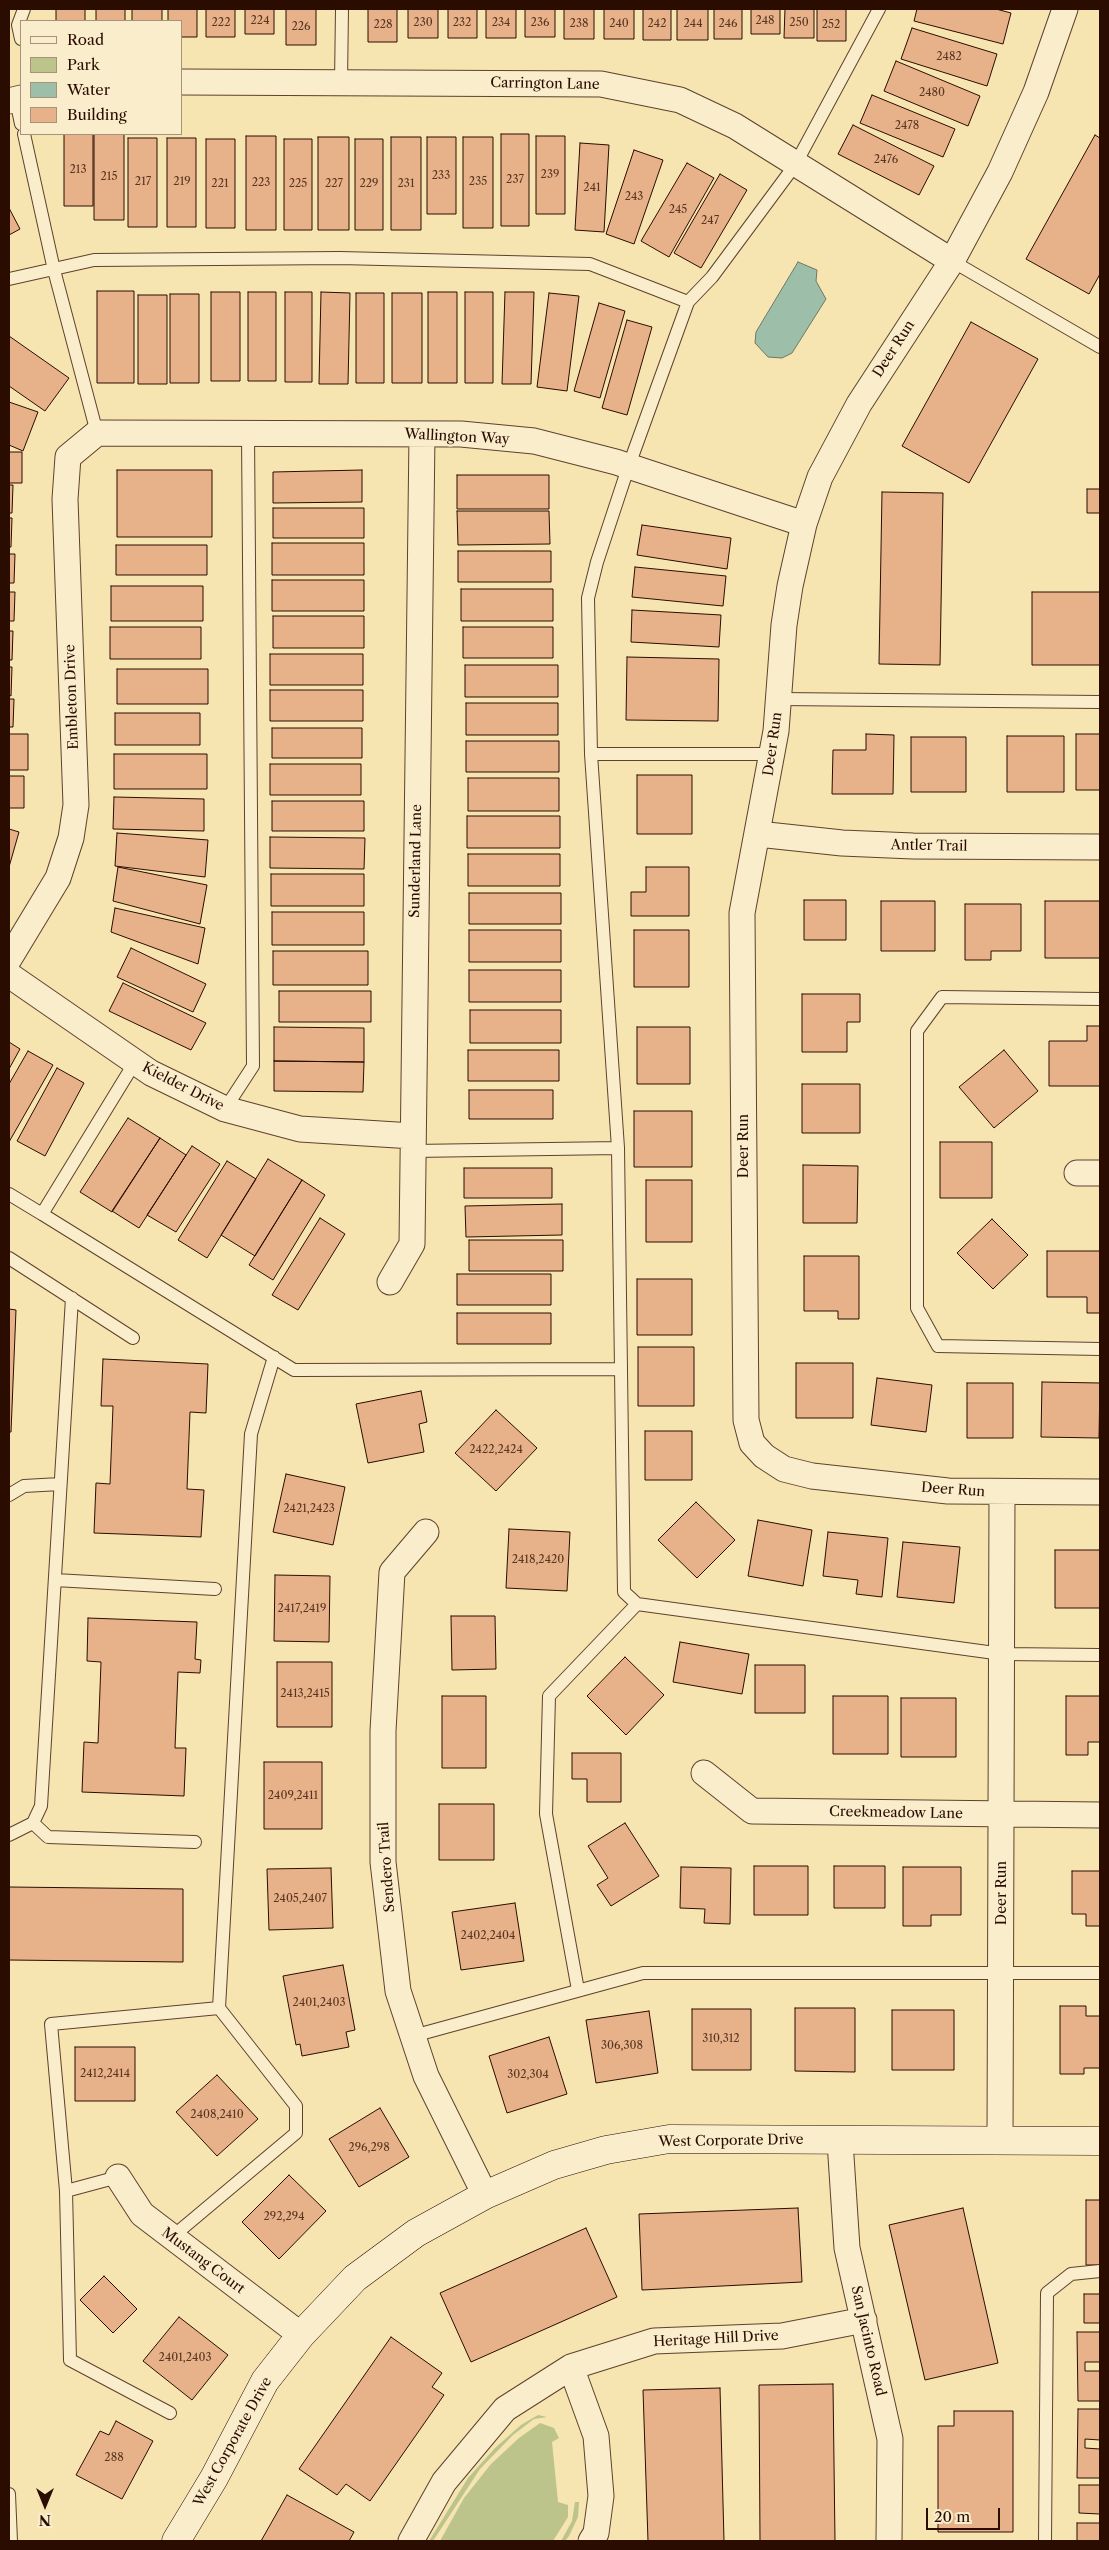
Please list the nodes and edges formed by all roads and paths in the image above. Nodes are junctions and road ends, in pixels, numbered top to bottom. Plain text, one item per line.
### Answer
1 (24, 9) edge
2 (342, 9) edge
3 (879, 9) edge
4 (1065, 9) edge
5 (20, 34) edge
6 (182, 82) edge
7 (341, 83) junction
8 (24, 135) edge
9 (795, 165) junction
10 (952, 261) junction
11 (54, 270) junction
12 (9, 279) edge
13 (688, 302) junction
14 (1100, 347) edge
15 (97, 433) junction
16 (248, 434) junction
17 (422, 434) junction
18 (628, 468) junction
19 (804, 524) junction
20 (779, 699) junction
21 (1100, 702) edge
22 (591, 754) junction
23 (772, 754) junction
24 (758, 834) junction
25 (1100, 847) edge
26 (9, 959) edge
27 (9, 975) edge
28 (1100, 999) edge
29 (135, 1062) junction
30 (225, 1109) junction
31 (413, 1143) junction
32 (618, 1148) junction
33 (9, 1194) edge
34 (42, 1214) junction
35 (9, 1258) edge
36 (390, 1282) dead end
37 (72, 1298) junction
38 (133, 1338) dead end
39 (1100, 1348) edge
40 (274, 1357) junction
41 (621, 1369) junction
42 (60, 1484) junction
43 (1100, 1492) edge
44 (1002, 1493) junction
45 (9, 1495) edge
46 (426, 1532) dead end
47 (54, 1580) junction
48 (215, 1588) dead end
49 (637, 1604) junction
50 (1002, 1654) junction
51 (1100, 1655) edge
52 (704, 1774) dead end
53 (1002, 1814) junction
54 (1100, 1815) edge
55 (33, 1823) junction
56 (9, 1835) edge
57 (195, 1842) dead end
58 (1002, 1972) junction
59 (1100, 1973) edge
60 (578, 1990) junction
61 (219, 2008) junction
62 (413, 2036) junction
63 (840, 2140) junction
64 (1000, 2141) junction
65 (1100, 2141) edge
66 (118, 2177) joint
67 (66, 2191) junction
68 (486, 2195) junction
69 (172, 2238) junction
70 (1100, 2271) edge
71 (864, 2320) junction
72 (301, 2335) junction
73 (571, 2367) junction
74 (170, 2413) dead end
75 (9, 2494) edge
76 (11, 2541) edge
77 (176, 2541) edge
78 (411, 2541) edge
79 (591, 2541) edge
80 (889, 2541) edge
81 (1045, 2541) edge

1 - 5 lane
2 - 7 lane
3 - 9 lane
4 - 10 street, Deer Run
6 - 7 street, Carrington Lane
7 - 9 street, Carrington Lane
8 - 11 lane
9 - 10 street, Carrington Lane
9 - 13 lane
10 - 14 lane
10 - 19 street, Deer Run
11 - 12 lane
11 - 13 lane
11 - 15 lane
13 - 18 lane
15 - 16 street, Wallington Way
15 - 26 street, Embleton Drive
16 - 17 street, Wallington Way
16 - 30 lane
17 - 18 street, Wallington Way
17 - 31 street, Sunderland Lane
18 - 19 street, Wallington Way
18 - 22 lane
19 - 20 street, Deer Run
20 - 21 lane
20 - 23 street, Deer Run
22 - 23 lane
22 - 32 lane
23 - 24 street, Deer Run
24 - 25 street, Antler Trail
24 - 44 street, Deer Run
27 - 29 street, Kielder Drive
28 - 39 lane
29 - 30 street, Kielder Drive
29 - 34 lane
30 - 31 street, Kielder Drive
31 - 32 lane
31 - 36 street, Sunderland Lane
32 - 41 lane
33 - 34 lane
34 - 40 lane
35 - 37 lane
37 - 38 lane
37 - 42 lane
40 - 41 lane
40 - 61 lane
41 - 49 lane
42 - 45 lane
42 - 47 lane
43 - 44 street
44 - 50 street, Deer Run
46 - 62 street, Sendero Trail
47 - 48 lane
47 - 55 lane
49 - 50 lane
49 - 60 lane
50 - 51 lane
50 - 53 street, Deer Run
52 - 53 street, Creekmeadow Lane
53 - 54 street, Creekmeadow Lane
53 - 58 street, Deer Run
55 - 56 lane
55 - 57 lane
58 - 59 lane
58 - 60 lane
58 - 64 street, Deer Run
60 - 62 lane
61 - 67 lane
61 - 69 lane
62 - 68 street, Sendero Trail
63 - 64 street, West Corporate Drive
63 - 68 street, West Corporate Drive
63 - 71 street, San Jacinto Road
64 - 65 street, West Corporate Drive
66 - 67 lane
66 - 69 street, Mustang Court
67 - 74 lane
68 - 72 street, West Corporate Drive
69 - 72 street, Mustang Court
70 - 81 lane
71 - 73 street, Heritage Hill Drive
71 - 80 street, San Jacinto Road
72 - 77 street, West Corporate Drive
73 - 78 street, Heritage Hill Drive
73 - 79 street
75 - 76 lane

